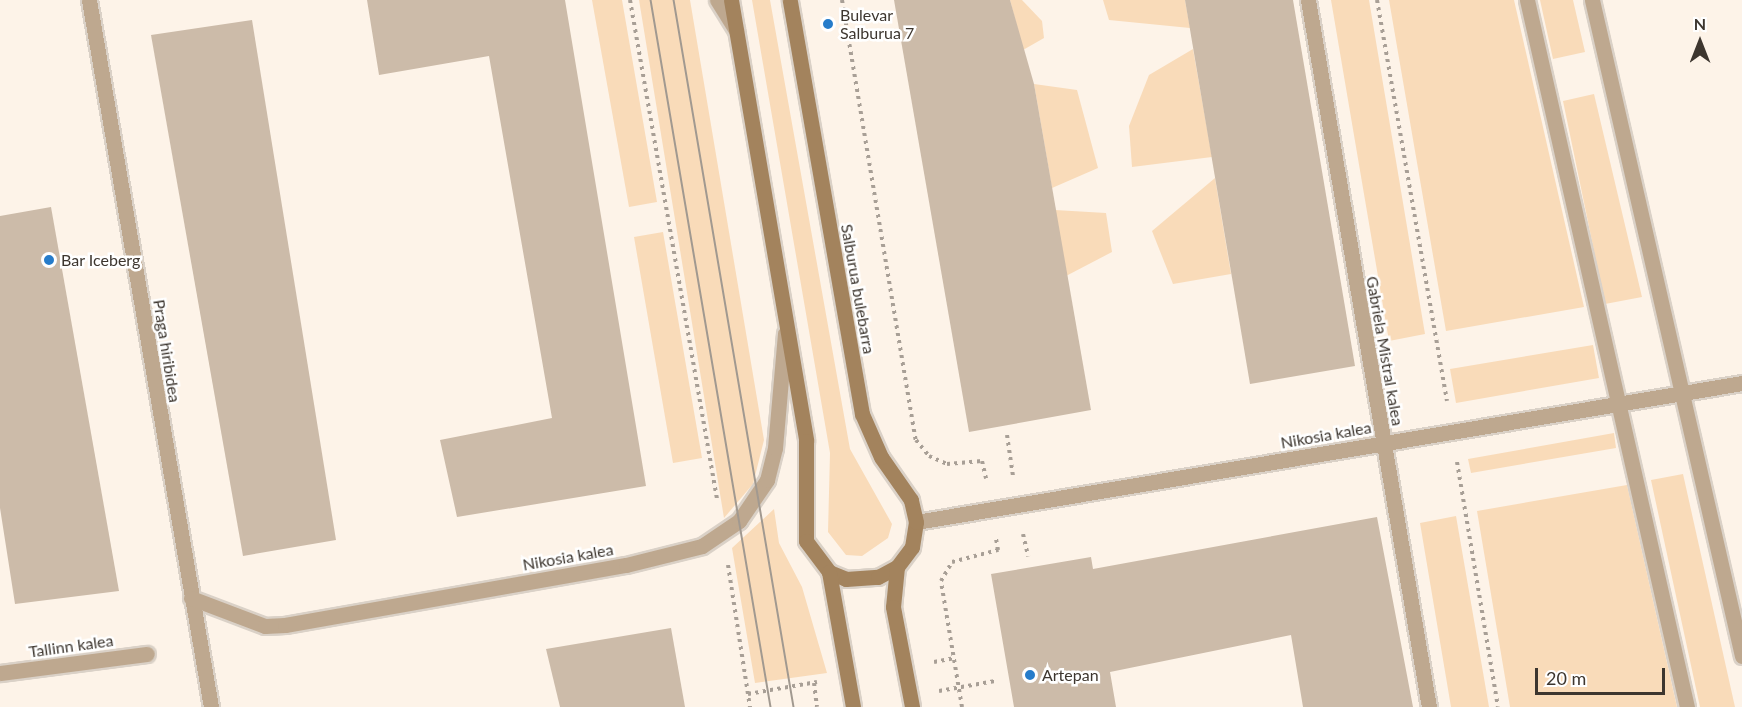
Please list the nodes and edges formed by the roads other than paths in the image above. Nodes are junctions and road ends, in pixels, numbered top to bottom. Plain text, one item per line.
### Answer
1 (89, 0) edge
2 (717, 0) edge
3 (731, 0) edge
4 (790, 0) edge
5 (1308, 0) edge
6 (1527, 0) edge
7 (1592, 0) edge
8 (737, 33) junction
9 (786, 321) junction
10 (1742, 383) edge
11 (1683, 394) junction
12 (1618, 405) junction
13 (1382, 443) junction
14 (916, 522) junction
15 (897, 567) junction
16 (829, 572) junction
17 (191, 598) junction
18 (147, 654) dead end
19 (1742, 656) edge
20 (0, 673) edge
21 (211, 707) edge
22 (853, 707) edge
23 (912, 707) edge
24 (1429, 707) edge
25 (1687, 707) edge

1 - 17 street, Praga hiribidea
2 - 8 street
3 - 8 main road
4 - 14 main road, Salburua bulebarra
5 - 13 street, Gabriela Mistral kalea
6 - 12 street
7 - 11 street
8 - 9 main road
9 - 16 main road
9 - 17 street, Nikosia kalea
10 - 11 street, Nikosia kalea
11 - 12 street, Nikosia kalea
11 - 19 street
12 - 13 street, Nikosia kalea
12 - 25 street
13 - 14 street, Nikosia kalea
13 - 24 street, Gabriela Mistral kalea
14 - 15 main road
15 - 16 main road
15 - 23 main road
16 - 22 main road
17 - 21 street, Praga hiribidea
18 - 20 street, Tallinn kalea

